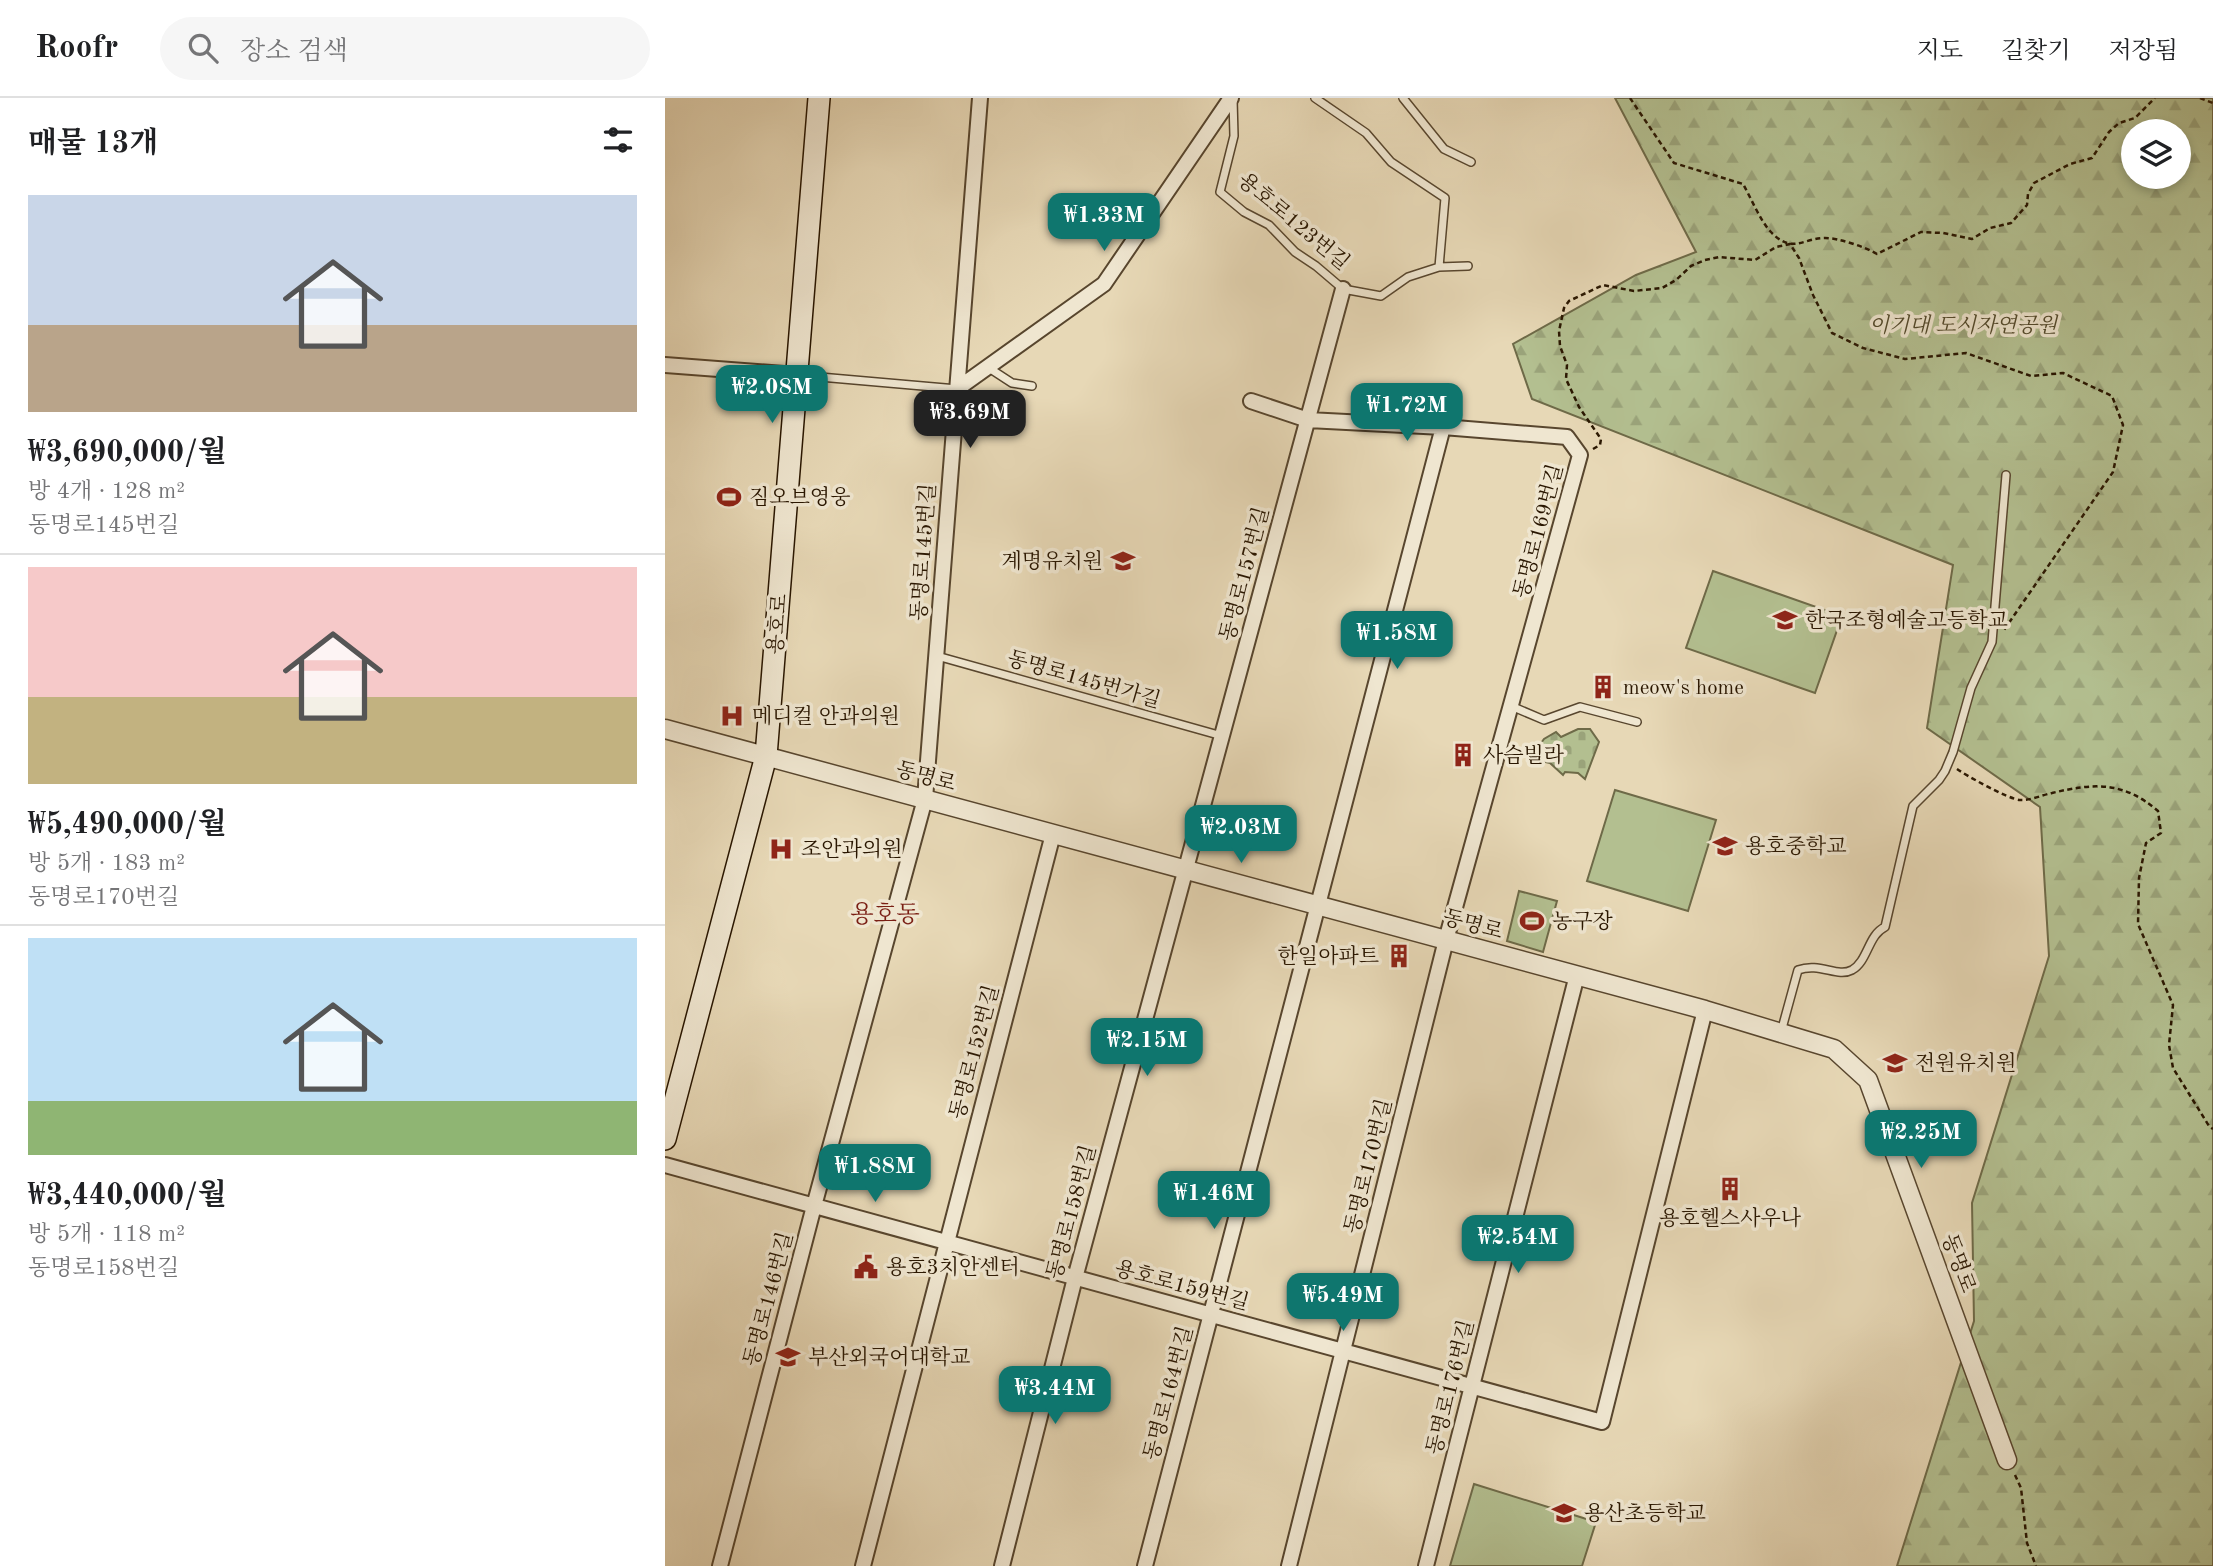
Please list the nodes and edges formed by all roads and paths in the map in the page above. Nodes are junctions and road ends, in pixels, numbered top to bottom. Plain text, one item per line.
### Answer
1 (819, 98) edge
2 (979, 98) edge
3 (1232, 98) edge
4 (1315, 98) edge
5 (1403, 98) edge
6 (1630, 98) edge
7 (2155, 98) edge
8 (2200, 98) edge
9 (2213, 103) edge
10 (1471, 162) dead end
11 (1790, 244) junction
12 (1468, 266) dead end
13 (1439, 267) junction
14 (1343, 289) junction
15 (665, 365) edge
16 (989, 368) junction
17 (797, 375) junction
18 (1032, 386) dead end
19 (957, 389) junction
20 (1251, 401) dead end
21 (1308, 420) junction
22 (1443, 427) junction
23 (1580, 455) junction
24 (2006, 475) dead end
25 (1992, 642) junction
26 (936, 655) junction
27 (1511, 706) junction
28 (1637, 722) dead end
29 (665, 729) edge
30 (1222, 736) junction
31 (766, 756) junction
32 (1948, 763) junction
33 (926, 799) junction
34 (1053, 834) junction
35 (1186, 870) junction
36 (1318, 905) junction
37 (1446, 940) junction
38 (1577, 975) junction
39 (1705, 1010) junction
40 (1781, 1033) junction
41 (2213, 1129) edge
42 (665, 1139) edge
43 (665, 1165) edge
44 (814, 1206) junction
45 (947, 1242) junction
46 (1075, 1278) junction
47 (1210, 1315) junction
48 (1343, 1351) junction
49 (1472, 1387) junction
50 (2007, 1460) joint
51 (720, 1566) edge
52 (863, 1566) edge
53 (1002, 1566) edge
54 (1145, 1566) edge
55 (1289, 1566) edge
56 (1426, 1566) edge
57 (2036, 1566) edge

1 - 17 main road, 용호로
2 - 19 street, 동명로145번길
3 - 14 lane, 용호로123번길
3 - 16 street, 용호로123번길
4 - 13 lane
5 - 10 lane
6 - 11 path
7 - 11 path
8 - 9 path
11 - 23 path
11 - 25 path
12 - 13 lane, 용호로123번길
13 - 14 lane, 용호로123번길
14 - 21 street, 동명로157번길
15 - 17 street
16 - 18 lane
16 - 19 street, 용호로123번길
17 - 19 lane
17 - 31 main road, 용호로
19 - 26 street, 동명로145번길
20 - 21 street, 동명로169번길
21 - 22 street, 동명로169번길
21 - 30 street, 동명로157번길
22 - 23 street, 동명로169번길
22 - 36 street, 동명로164번길
23 - 27 street, 동명로169번길
24 - 25 lane
25 - 32 lane
26 - 30 lane, 동명로145번가길
26 - 33 street, 동명로145번길
27 - 28 lane
27 - 37 street, 동명로169번길
29 - 31 street, 동명로
30 - 35 street, 동명로157번길
31 - 33 street, 동명로
31 - 42 main road, 용호로
32 - 40 lane
32 - 41 path
33 - 34 street, 동명로
33 - 44 street, 동명로146번길
34 - 35 street, 동명로
34 - 45 street, 동명로152번길
35 - 36 street, 동명로
35 - 46 street, 동명로158번길
36 - 37 street, 동명로
36 - 47 street, 동명로164번길
37 - 38 street, 동명로
37 - 48 street, 동명로170번길
38 - 39 street, 동명로
38 - 49 street, 동명로176번길
39 - 40 street, 동명로
39 - 49 street, 용호로159번길
40 - 50 street, 동명로
43 - 44 street, 용호로159번길
44 - 45 street, 용호로159번길
44 - 51 street, 동명로146번길
45 - 46 street, 용호로159번길
45 - 52 street, 동명로152번길
46 - 47 street, 용호로159번길
46 - 53 street, 동명로158번길
47 - 48 street, 용호로159번길
47 - 54 street, 동명로164번길
48 - 49 street, 용호로159번길
48 - 55 street, 동명로170번길
49 - 56 street, 동명로176번길
50 - 57 path

